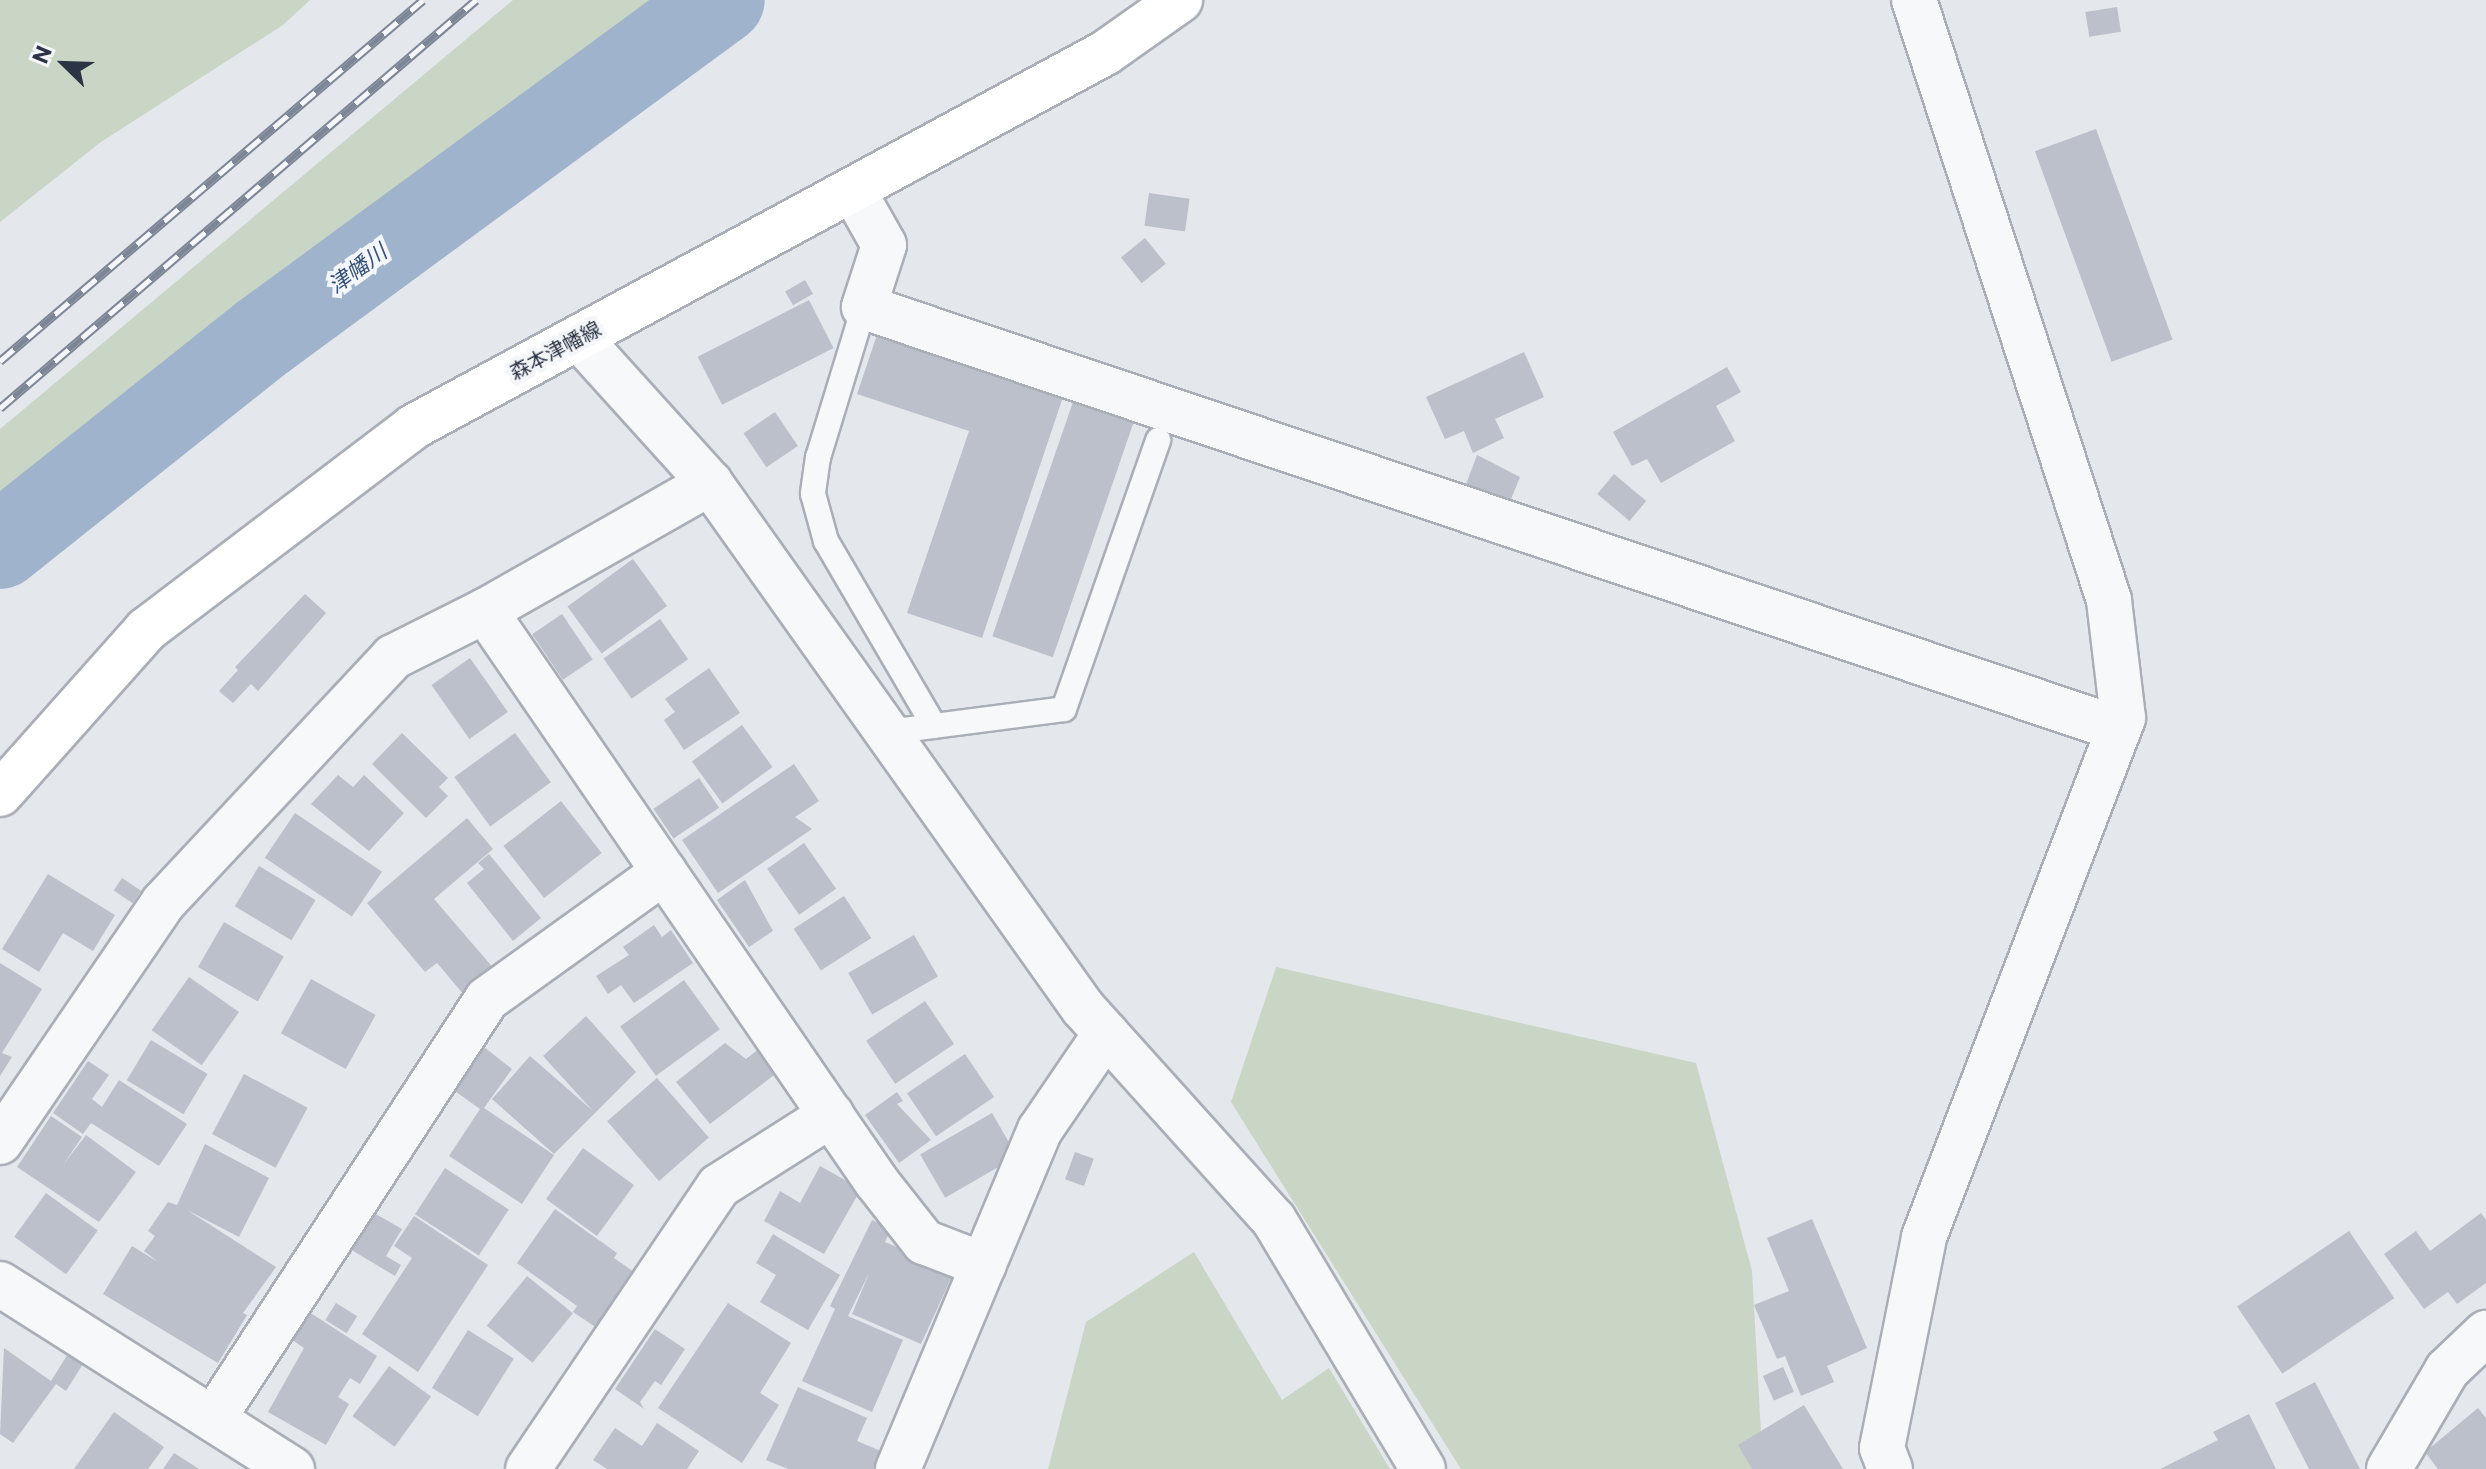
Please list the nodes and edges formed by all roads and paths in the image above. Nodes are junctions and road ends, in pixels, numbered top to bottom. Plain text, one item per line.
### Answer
1 (1180, 0) edge
2 (1914, 0) edge
3 (853, 190) junction
4 (864, 307) junction
5 (579, 338) junction
6 (1158, 440) dead end
7 (710, 483) junction
8 (485, 611) junction
9 (934, 726) junction
10 (2119, 729) junction
11 (887, 732) junction
12 (0, 794) edge
13 (664, 872) junction
14 (1106, 1033) junction
15 (831, 1115) junction
16 (0, 1142) edge
17 (984, 1265) junction
18 (0, 1284) edge
19 (2486, 1333) edge
20 (213, 1419) junction
21 (292, 1469) edge
22 (528, 1469) edge
23 (898, 1469) edge
24 (1423, 1469) edge
25 (1890, 1469) edge
26 (2389, 1469) edge

1 - 3 main road, 森本津幡線
2 - 10 street
3 - 4 street
3 - 5 main road, 森本津幡線
4 - 9 lane
4 - 10 street
5 - 7 street
5 - 12 main road, 森本津幡線
6 - 9 lane
7 - 8 street
7 - 11 street
8 - 13 street
8 - 16 street
9 - 11 lane
10 - 25 street
11 - 14 street
13 - 15 street
13 - 20 street
14 - 17 street
14 - 24 street
15 - 17 street
15 - 22 street
17 - 23 street
18 - 20 street
19 - 26 street
20 - 21 street

